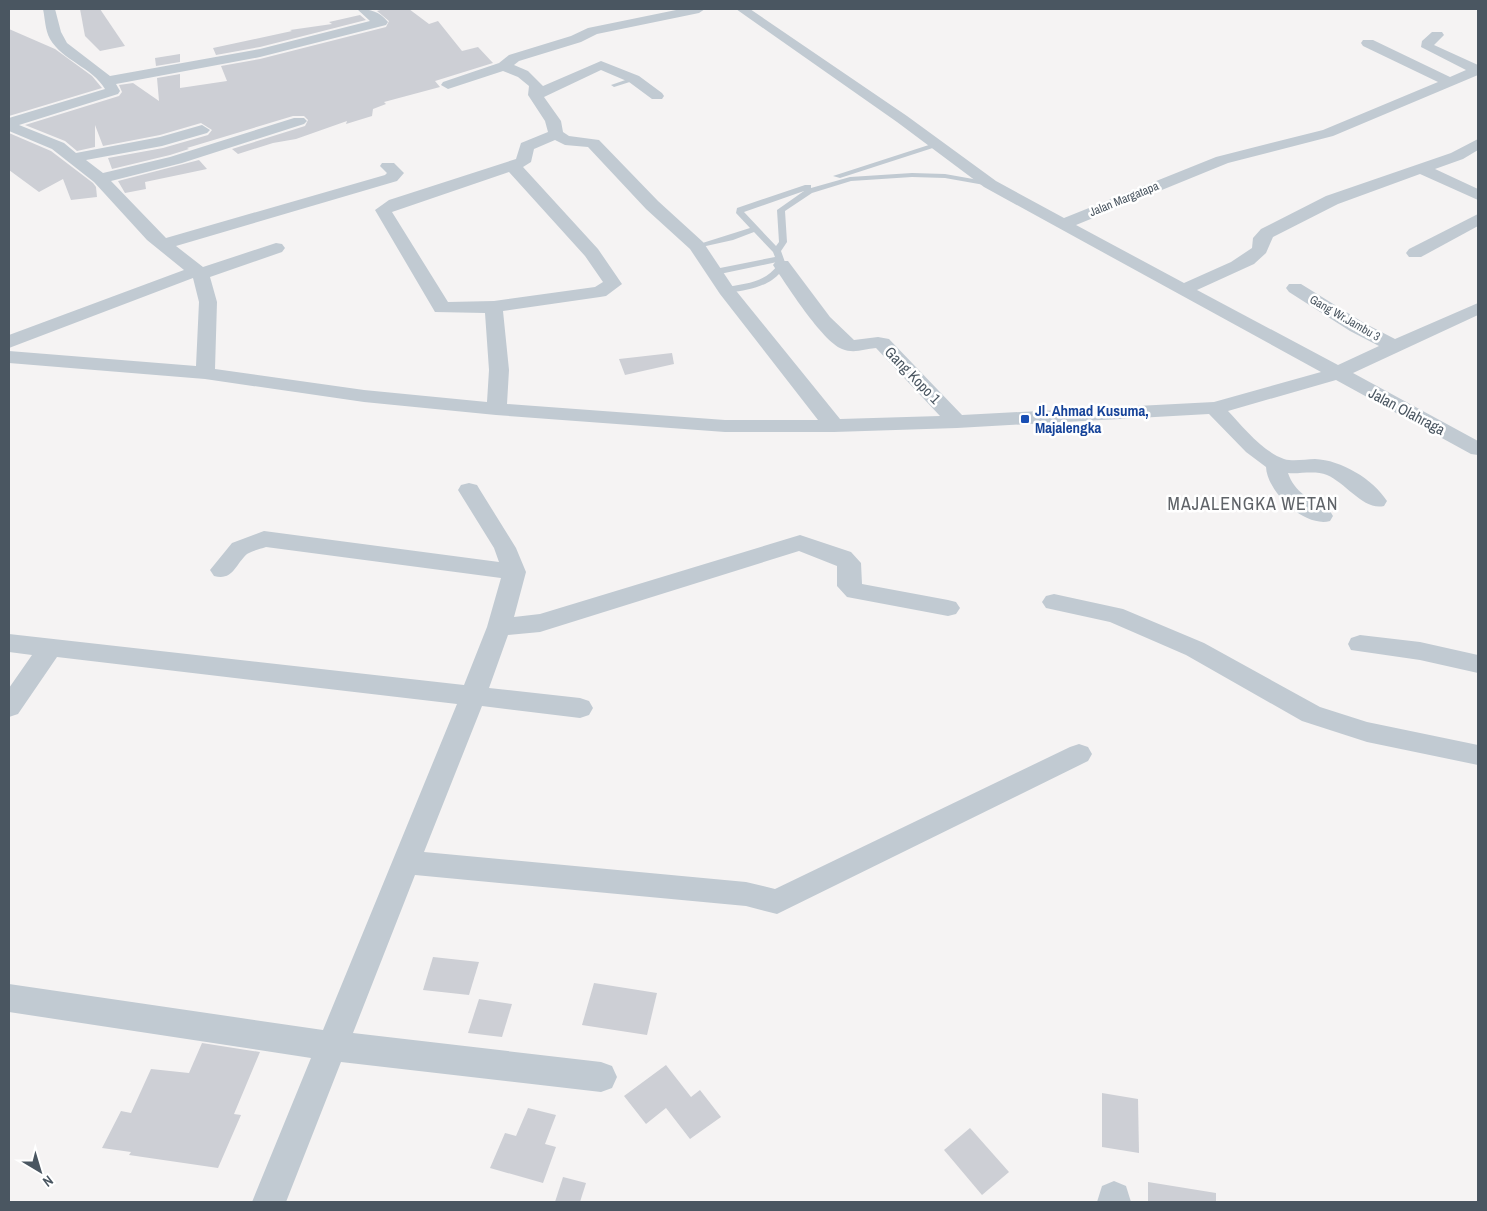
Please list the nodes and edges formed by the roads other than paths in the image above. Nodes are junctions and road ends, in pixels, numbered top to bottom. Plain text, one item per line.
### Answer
1 (49, 9) edge
2 (363, 9) edge
3 (699, 9) edge
4 (742, 9) edge
5 (1437, 35) dead end
6 (1368, 43) dead end
7 (504, 66) junction
8 (1478, 70) edge
9 (634, 78) junction
10 (106, 80) junction
11 (1455, 80) junction
12 (1478, 84) edge
13 (448, 85) dead end
14 (614, 85) dead end
15 (536, 95) junction
16 (657, 96) dead end
17 (299, 121) dead end
18 (9, 125) edge
19 (202, 130) dead end
20 (556, 134) junction
21 (1478, 144) edge
22 (938, 145) junction
23 (74, 158) junction
24 (388, 166) dead end
25 (513, 166) junction
26 (1420, 168) junction
27 (100, 179) junction
28 (374, 183) junction
29 (990, 184) junction
30 (1478, 195) edge
31 (770, 199) junction
32 (396, 204) junction
33 (781, 210) junction
34 (1478, 218) edge
35 (1063, 225) junction
36 (754, 229) junction
37 (162, 244) junction
38 (697, 246) junction
39 (276, 248) dead end
40 (1415, 253) dead end
41 (780, 258) junction
42 (715, 272) junction
43 (198, 273) junction
44 (1294, 288) dead end
45 (1184, 289) junction
46 (726, 290) junction
47 (494, 307) junction
48 (1478, 308) edge
49 (9, 342) edge
50 (1395, 347) junction
51 (9, 357) edge
52 (205, 373) junction
53 (1335, 374) junction
54 (1214, 408) junction
55 (496, 409) junction
56 (958, 422) junction
57 (834, 426) junction
58 (1474, 442) edge
59 (1277, 464) junction
60 (469, 490) dead end
61 (1376, 501) dead end
62 (1322, 516) dead end
63 (222, 570) dead end
64 (514, 572) junction
65 (1054, 602) dead end
66 (948, 608) dead end
67 (499, 627) junction
68 (9, 643) edge
69 (1360, 644) dead end
70 (50, 648) junction
71 (1478, 664) edge
72 (473, 696) junction
73 (9, 707) edge
74 (580, 708) dead end
75 (1079, 754) dead end
76 (1478, 755) edge
77 (407, 862) junction
78 (9, 998) edge
79 (333, 1046) junction
80 (601, 1077) dead end
81 (269, 1202) edge

1 - 10 street
2 - 10 street
3 - 7 street
4 - 22 street
5 - 8 street
6 - 11 street
7 - 13 street
7 - 15 street
8 - 11 street, Jalan Margatapa
9 - 14 lane
9 - 15 street
9 - 16 street
10 - 18 street
11 - 12 street
11 - 35 street, Jalan Margatapa
15 - 20 street
17 - 27 street
18 - 23 street
19 - 23 street
20 - 25 street
20 - 38 street
21 - 26 street
22 - 29 street
22 - 31 lane
23 - 27 street
24 - 28 street
25 - 32 street
25 - 47 street
26 - 30 street
26 - 45 street
27 - 37 street
28 - 32 street
28 - 37 street
29 - 33 lane
29 - 35 street
31 - 33 lane
31 - 36 lane
32 - 47 street
33 - 41 lane
34 - 40 street
35 - 45 street, Jalan Margatapa
36 - 38 lane
36 - 41 lane
37 - 43 street
38 - 42 street
39 - 43 street
41 - 42 lane
41 - 46 lane
41 - 56 street, Gang Kopo 1
42 - 46 street
43 - 49 street
43 - 52 street
44 - 50 street, Gang Wr.Jambu 3
45 - 53 street, Jalan Margatapa
46 - 57 street
47 - 55 street
48 - 50 street
50 - 53 street
51 - 52 street
52 - 55 street
53 - 54 street
53 - 58 street, Jalan Olahraga
54 - 56 street
54 - 59 street
55 - 57 street
56 - 57 street
59 - 61 street
59 - 62 street
60 - 64 street
63 - 64 street
64 - 67 street
65 - 76 street
66 - 67 street
67 - 72 street
68 - 70 street
69 - 71 street
70 - 72 street
70 - 73 street
72 - 74 street
72 - 77 street
75 - 77 street
77 - 79 street
78 - 79 street
79 - 80 street
79 - 81 street

